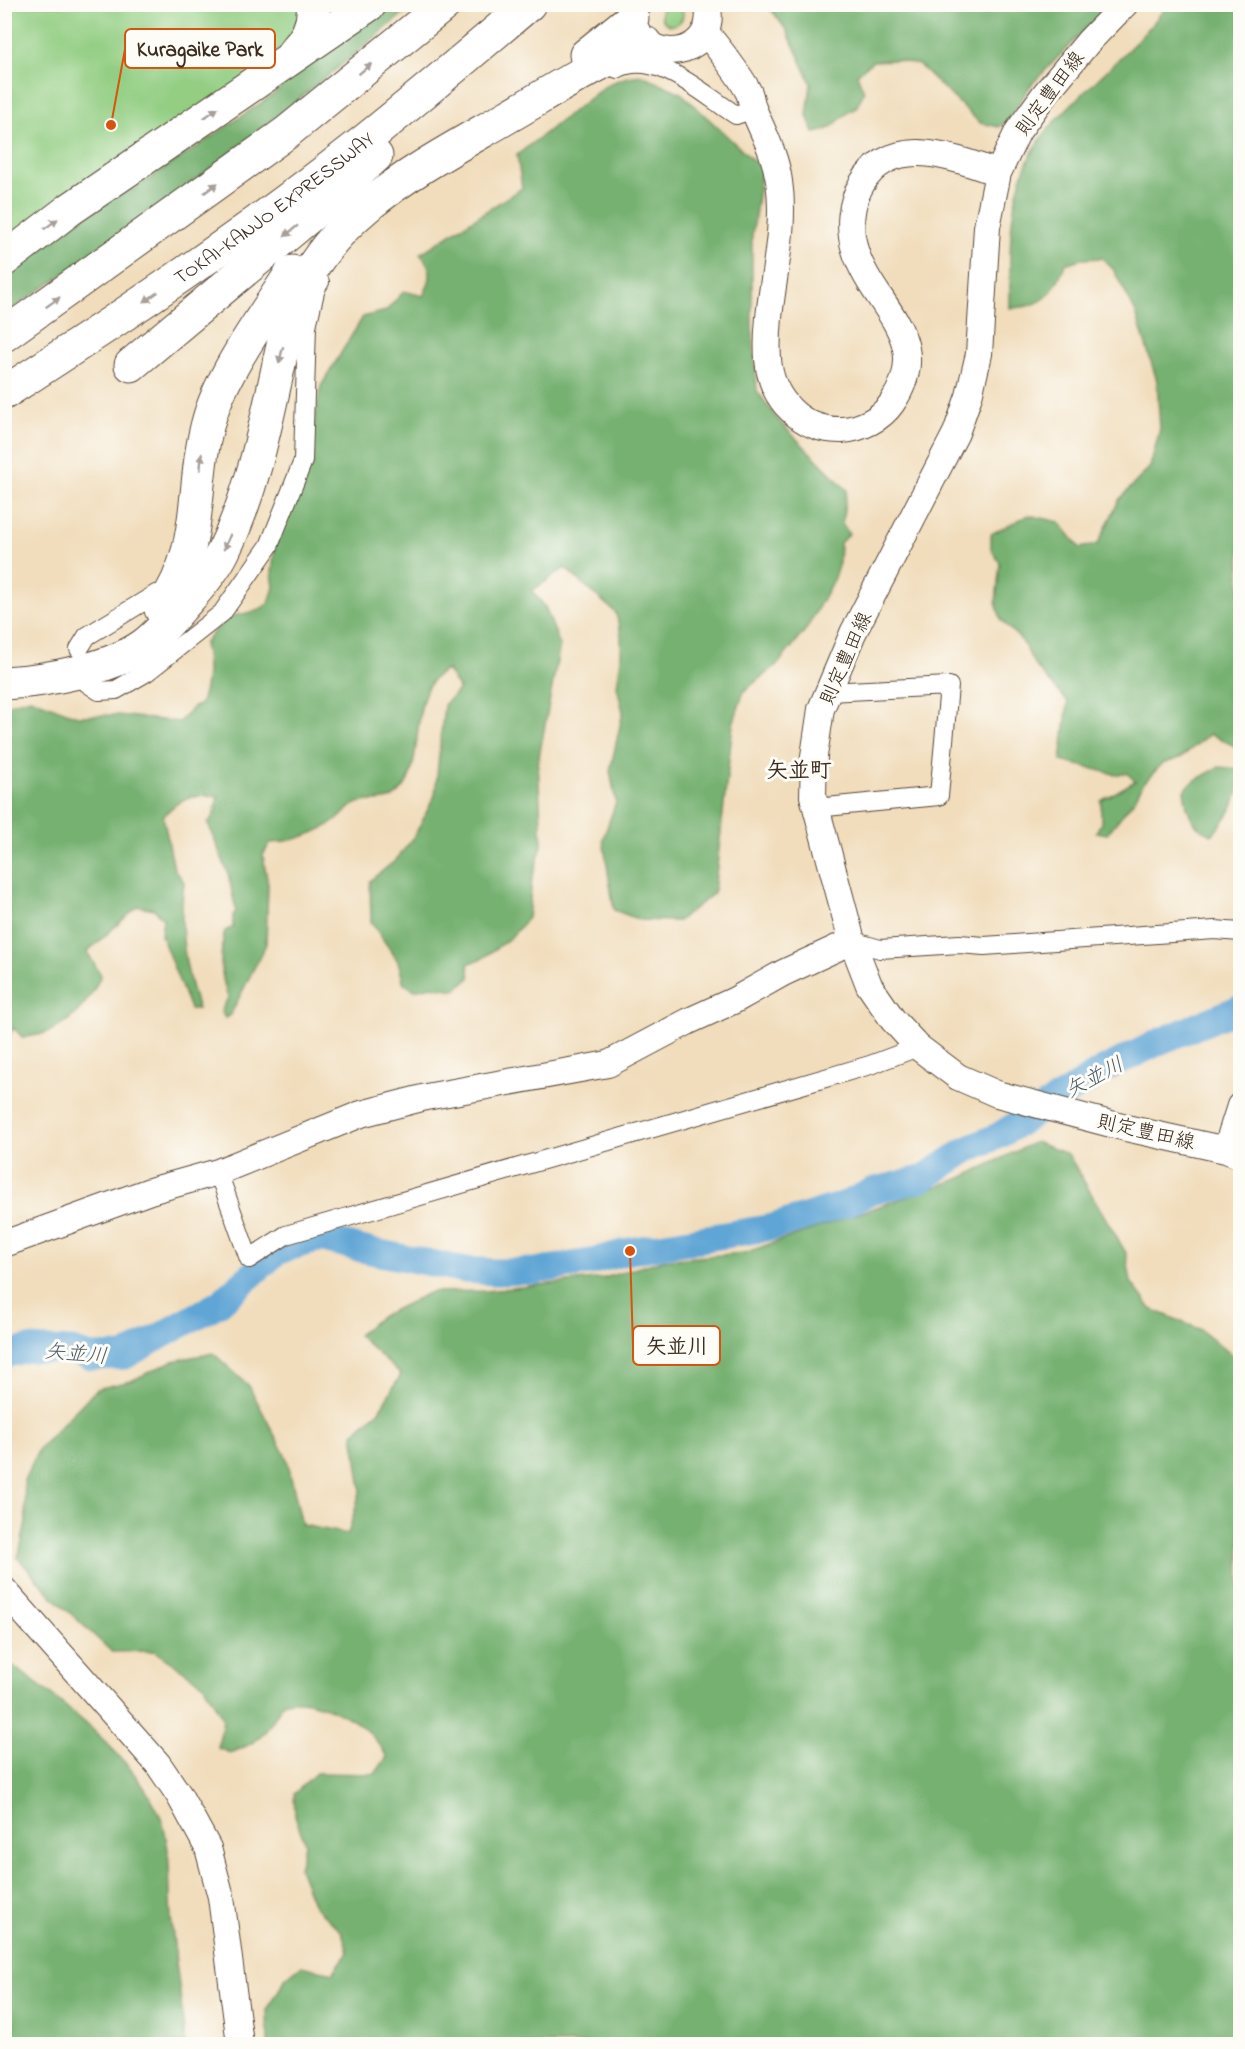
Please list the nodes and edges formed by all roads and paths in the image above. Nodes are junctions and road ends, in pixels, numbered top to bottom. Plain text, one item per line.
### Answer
1 (370, 4) edge
2 (445, 4) edge
3 (531, 4) edge
4 (707, 4) edge
5 (1125, 4) edge
6 (314, 7) edge
7 (283, 19) dead end
8 (637, 22) edge
9 (705, 31) junction
10 (686, 49) junction
11 (285, 63) junction
12 (753, 109) junction
13 (998, 173) junction
14 (4, 260) edge
15 (4, 335) edge
16 (131, 365) dead end
17 (4, 393) edge
18 (156, 594) dead end
19 (79, 649) dead end
20 (4, 674) edge
21 (87, 683) dead end
22 (4, 684) edge
23 (828, 692) junction
24 (816, 808) junction
25 (1240, 932) edge
26 (852, 941) junction
27 (918, 1047) junction
28 (1240, 1106) edge
29 (1233, 1153) edge
30 (218, 1172) junction
31 (4, 1244) edge
32 (4, 1590) edge
33 (240, 2044) edge

1 - 11 highway
15 -> 2 highway
3 -> 16 highway
3 -> 17 highway, TOKAI-KANJO EXPRESSWAY
4 - 9 street
5 - 13 street, 則定豊田線
6 - 7 highway
6 - 11 highway
8 - 10 street
20 -> 8 highway
8 -> 22 highway
9 - 10 street
9 - 12 street
10 - 12 street
14 -> 11 highway
12 - 13 street
12 - 21 street
13 - 23 street, 則定豊田線
18 - 19 street
23 - 24 street, 則定豊田線
23 - 24 street
24 - 26 street, 則定豊田線
25 - 26 street
26 - 27 street, 則定豊田線
26 - 30 street
27 - 29 street, 則定豊田線
27 - 30 street
28 - 29 street
30 - 31 street
32 - 33 street

